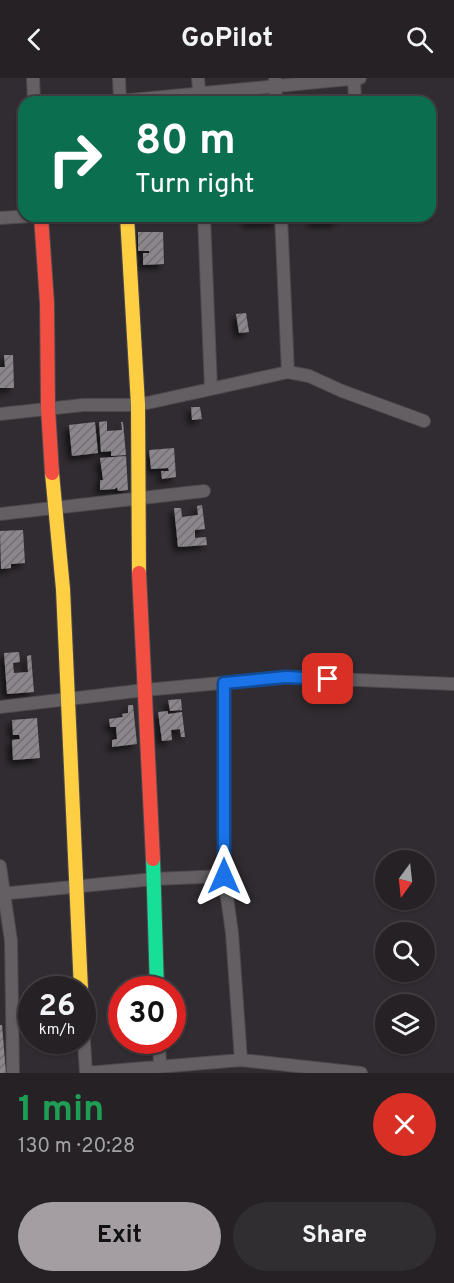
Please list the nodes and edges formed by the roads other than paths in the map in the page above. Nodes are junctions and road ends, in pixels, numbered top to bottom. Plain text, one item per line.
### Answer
1 (33, 78) edge
2 (119, 78) edge
3 (198, 78) edge
4 (354, 78) edge
5 (360, 78) edge
6 (275, 82) edge
7 (34, 96) edge
8 (120, 96) edge
9 (199, 96) edge
10 (204, 96) edge
11 (355, 96) edge
12 (18, 217) edge
13 (0, 218) edge
14 (40, 222) edge
15 (128, 222) edge
16 (204, 222) edge
17 (281, 222) edge
18 (288, 372) junction
19 (211, 389) junction
20 (138, 405) junction
21 (48, 408) junction
22 (0, 414) edge
23 (424, 421) dead end
24 (204, 490) dead end
25 (138, 497) junction
26 (54, 507) junction
27 (0, 514) edge
28 (224, 683) junction
29 (454, 684) edge
30 (145, 690) junction
31 (67, 699) junction
32 (0, 707) edge
33 (0, 866) edge
34 (224, 876) junction
35 (154, 879) junction
36 (76, 886) junction
37 (2, 894) edge
38 (80, 976) edge
39 (157, 976) edge
40 (85, 1054) edge
41 (160, 1054) edge
42 (241, 1060) junction
43 (160, 1066) junction
44 (13, 1073) edge
45 (86, 1073) edge
46 (361, 1073) edge

1 - 7 street
2 - 8 street
3 - 9 street
4 - 5 street
4 - 6 street
4 - 11 street
6 - 10 street
12 - 13 street
14 - 21 street
15 - 20 street
16 - 19 street
17 - 18 street
18 - 19 street
18 - 23 street
19 - 20 street
20 - 21 street
20 - 25 street
21 - 22 street
21 - 26 street
24 - 25 street
25 - 26 street
25 - 30 street
26 - 27 street
26 - 31 street
28 - 29 street
28 - 30 street
28 - 34 street
30 - 31 street
30 - 35 street
31 - 32 street
31 - 36 street
33 - 37 street
34 - 35 street
34 - 42 street
35 - 36 street
35 - 39 street
36 - 37 street
36 - 38 street
37 - 44 street
40 - 45 street
41 - 43 street
42 - 43 street
42 - 46 street
43 - 45 street

